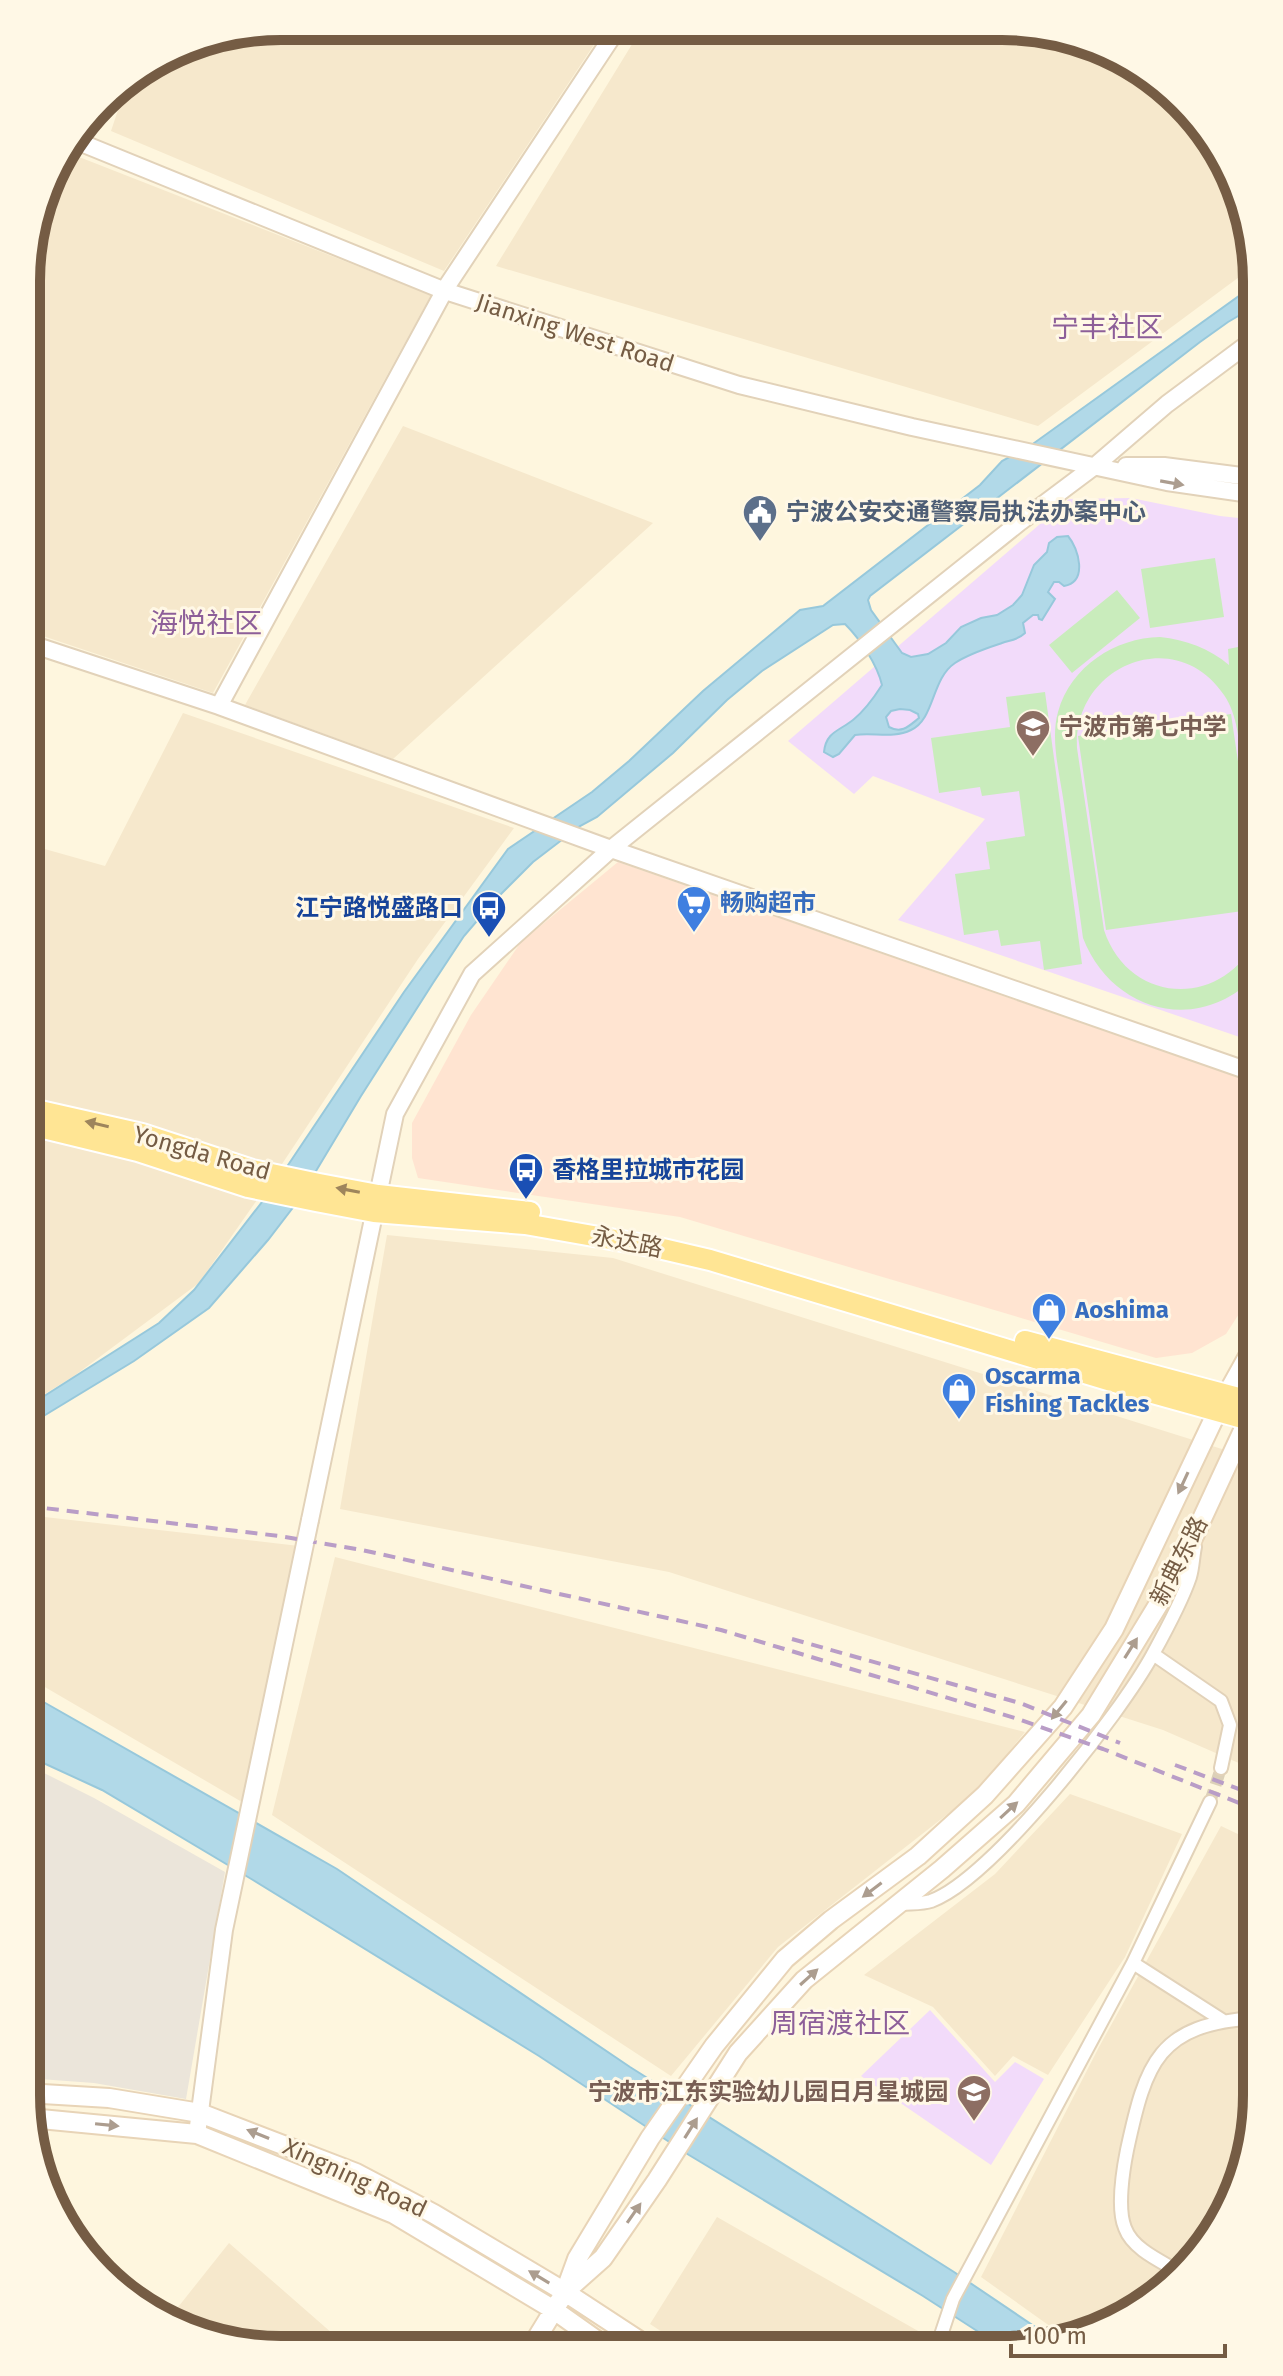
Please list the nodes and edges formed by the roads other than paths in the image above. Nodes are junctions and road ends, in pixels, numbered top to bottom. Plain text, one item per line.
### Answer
1 (610, 40) edge
2 (83, 144) edge
3 (445, 291) junction
4 (1243, 347) edge
5 (1088, 464) junction
6 (1243, 476) edge
7 (1243, 493) edge
8 (40, 647) edge
9 (219, 706) junction
10 (611, 849) junction
11 (1243, 1069) edge
12 (40, 1111) edge
13 (40, 1127) edge
14 (250, 1178) junction
15 (376, 1204) junction
16 (1242, 1367) edge
17 (1222, 1404) junction
18 (1242, 1408) edge
19 (1242, 1436) edge
20 (1198, 1526) junction
21 (1153, 1654) junction
22 (1221, 1768) tunnel mouth
23 (1210, 1802) tunnel mouth
24 (897, 1905) junction
25 (1133, 1963) junction
26 (1242, 2019) edge
27 (1222, 2020) junction
28 (40, 2094) edge
29 (200, 2113) junction
30 (42, 2119) edge
31 (197, 2134) junction
32 (1171, 2267) edge
33 (565, 2292) junction
34 (554, 2310) junction
35 (538, 2336) edge
36 (591, 2336) edge
37 (632, 2336) edge
38 (941, 2336) edge

1 - 3 street
2 - 3 street, Jianxing West Road
3 - 5 street, Jianxing West Road
3 - 9 street
4 - 5 street
5 - 6 street, Jianxing West Road
5 -> 7 street, Jianxing West Road
5 - 10 street
8 - 9 street
9 - 10 street
10 - 11 street
10 - 15 street
14 -> 12 main road, Yongda Road
13 - 14 main road, 永达路
14 - 15 main road, 永达路
15 - 17 main road, 永达路
15 - 29 street, bridge
16 - 17 main road
17 - 18 main road, 永达路
17 -> 33 main road
19 - 20 main road, 新典东路
20 - 21 street
24 -> 20 main road, 新典东路
21 - 22 street
21 - 24 street
23 - 25 street
33 -> 24 main road, 新典东路
25 - 27 street
25 - 38 street
26 - 27 street
27 - 32 street
28 - 29 main road, Xingning Road
29 - 31 street
33 -> 29 main road, Xingning Road
30 -> 31 main road, Xingning Road
31 - 34 main road, Xingning Road
33 - 34 main road
33 - 37 main road, Xingning Road
34 - 35 main road
34 - 36 main road, Xingning Road

